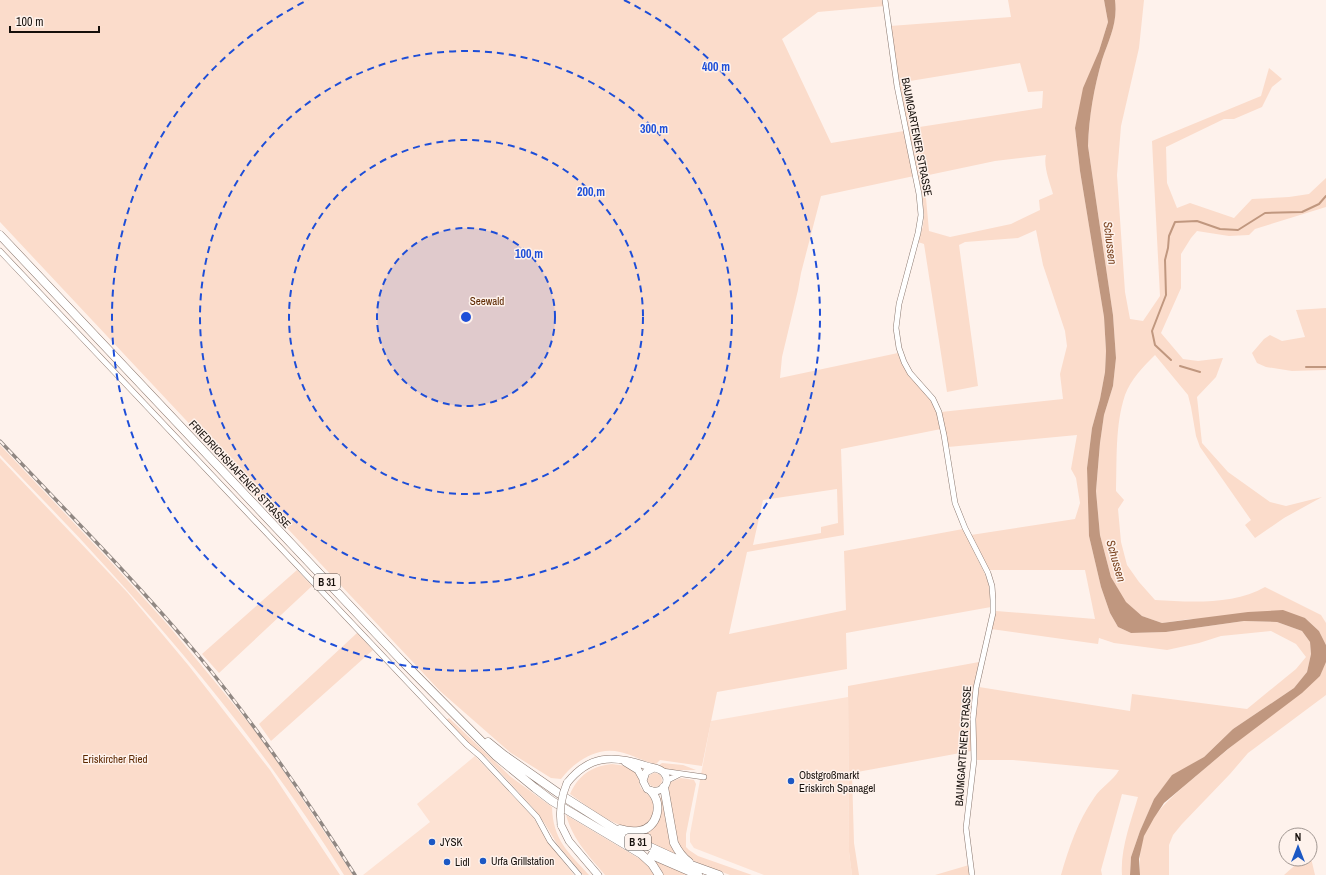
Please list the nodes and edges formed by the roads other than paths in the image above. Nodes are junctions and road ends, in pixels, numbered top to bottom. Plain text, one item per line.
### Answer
1 (885, 0) edge
2 (0, 235) edge
3 (0, 251) edge
4 (466, 726) junction
5 (619, 759) junction
6 (654, 768) junction
7 (662, 771) junction
8 (680, 774) junction
9 (704, 777) dead end
10 (644, 778) junction
11 (665, 784) junction
12 (651, 791) junction
13 (596, 817) junction
14 (624, 843) junction
15 (710, 872) junction
16 (579, 875) edge
17 (598, 875) edge
18 (658, 875) edge
19 (698, 875) edge
20 (719, 875) edge
21 (972, 875) edge

1 - 21 street, BAUMGARTENER STRASSE
2 - 4 main road, FRIEDRICHSHAFENER STRASSE / B 31
3 - 16 street
4 - 13 main road, B 31
4 - 14 main road, B 31
5 - 6 street
5 - 10 street
5 - 17 street, bridge
6 - 7 street
6 - 10 street
7 - 8 street
7 - 11 street
8 - 9 street
8 - 11 street
10 - 12 street
11 - 12 street
11 - 15 main road
12 - 13 main road
13 - 15 main road, B 31
14 - 18 main road
14 - 19 main road, B 31
15 - 20 main road, B 31

